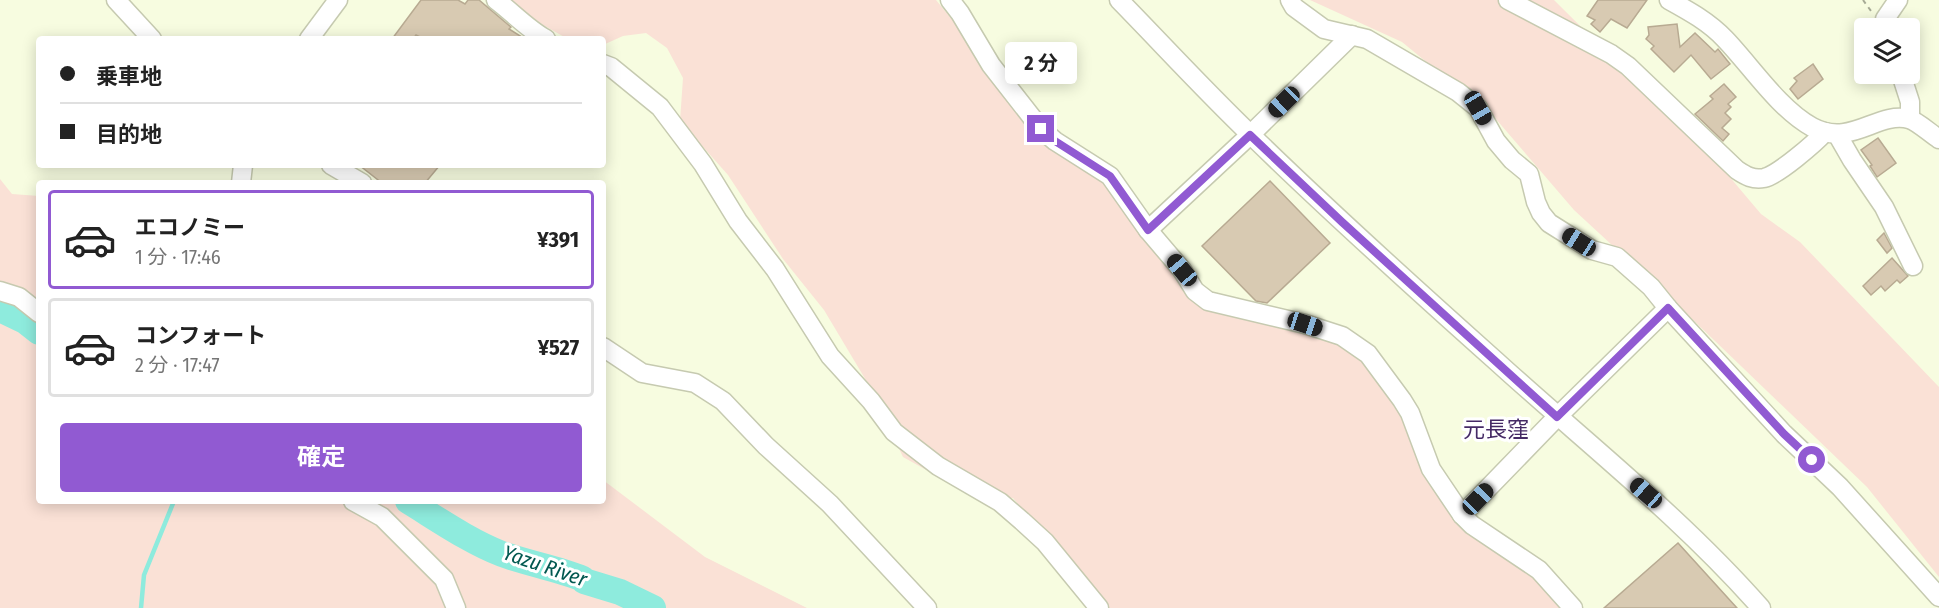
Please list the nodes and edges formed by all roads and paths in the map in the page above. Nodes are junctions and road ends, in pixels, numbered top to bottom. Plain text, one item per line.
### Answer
1 (116, 0) edge
2 (338, 0) edge
3 (496, 0) edge
4 (950, 0) edge
5 (1119, 0) edge
6 (1290, 0) edge
7 (1508, 0) edge
8 (1671, 0) edge
9 (1898, 0) edge
10 (1886, 18) edge
11 (149, 36) edge
12 (311, 36) edge
13 (540, 36) edge
14 (1352, 36) junction
15 (606, 65) edge
16 (1904, 84) edge
17 (1910, 119) junction
18 (1831, 133) junction
19 (1250, 135) junction
20 (1939, 139) edge
21 (336, 168) edge
22 (357, 180) edge
23 (1148, 230) junction
24 (1913, 266) dead end
25 (0, 291) edge
26 (1668, 308) junction
27 (36, 310) edge
28 (606, 349) edge
29 (1557, 417) junction
30 (358, 504) edge
31 (1462, 515) junction
32 (1939, 597) edge
33 (456, 608) edge
34 (927, 608) edge
35 (1099, 608) edge
36 (1573, 608) edge
37 (1761, 608) edge

1 - 11 street
2 - 12 street
3 - 13 street
4 - 23 street
5 - 19 street
6 - 14 street
7 - 18 street
8 - 18 street
9 - 10 street
14 - 19 street
14 - 26 street
15 - 35 street
16 - 17 street
17 - 18 street
17 - 20 street
18 - 24 street
19 - 23 street
19 - 29 street
21 - 22 street
23 - 31 street
25 - 27 street
26 - 29 street
26 - 32 street
28 - 34 street
29 - 31 street
29 - 37 street
30 - 33 street
31 - 36 street

